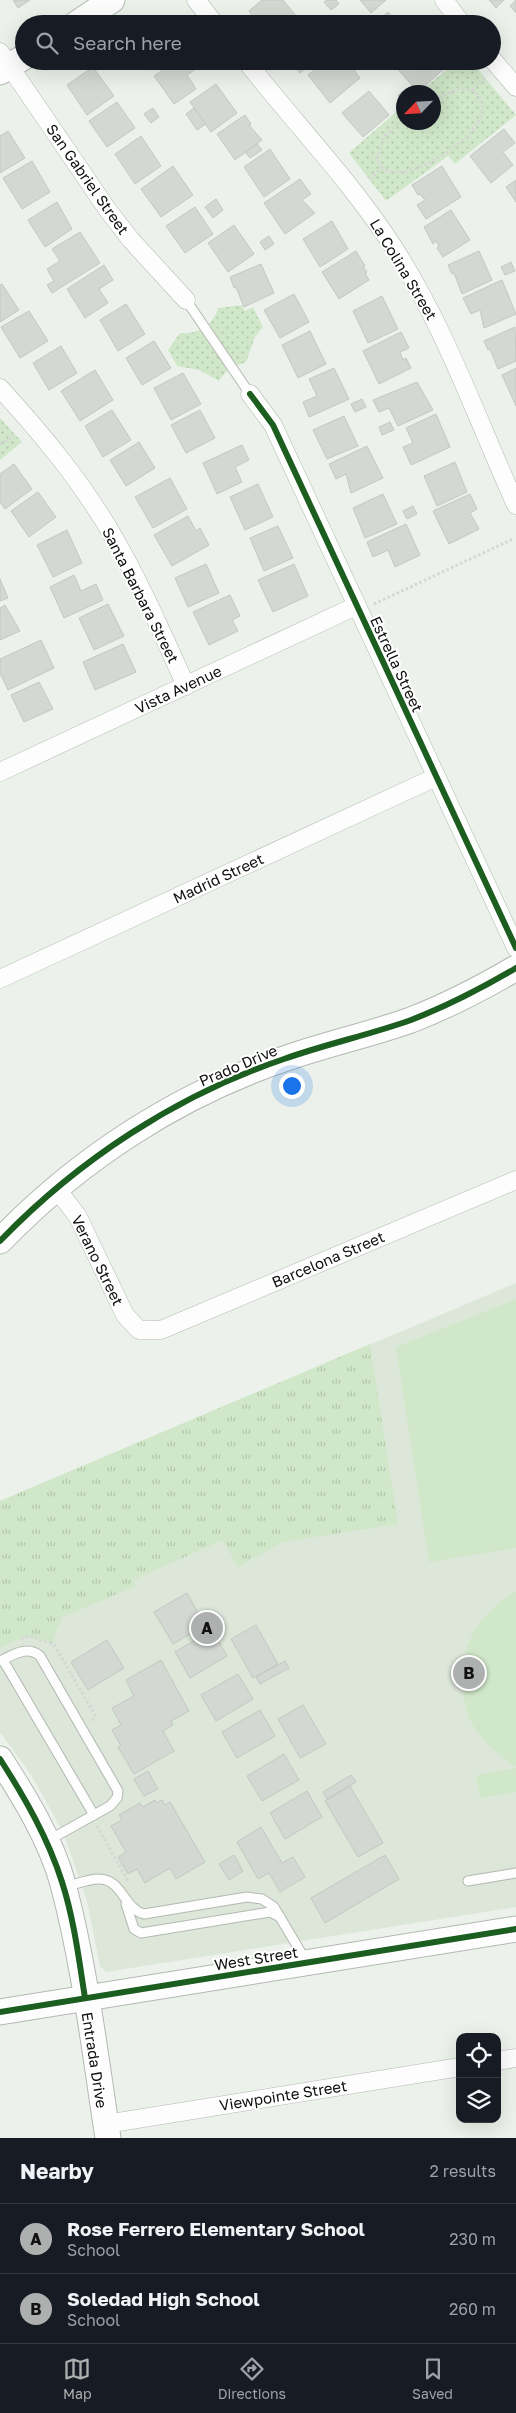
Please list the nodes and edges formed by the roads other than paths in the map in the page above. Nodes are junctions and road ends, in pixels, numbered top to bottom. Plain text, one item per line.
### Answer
1 (112, 0) edge
2 (196, 0) edge
3 (444, 0) edge
4 (90, 15) edge
5 (208, 15) edge
6 (455, 15) edge
7 (8, 62) edge
8 (501, 69) edge
9 (253, 70) edge
10 (516, 87) edge
11 (186, 300) joint
12 (0, 388) edge
13 (250, 394) joint
14 (516, 505) edge
15 (364, 605) junction
16 (186, 686) junction
17 (2, 766) edge
18 (436, 777) junction
19 (516, 948) edge
20 (516, 968) edge
21 (0, 979) edge
22 (516, 1180) edge
23 (58, 1189) junction
24 (0, 1241) edge
25 (138, 1330) joint
26 (1, 1660) edge
27 (0, 1759) edge
28 (94, 1815) junction
29 (46, 1842) junction
30 (516, 1873) edge
31 (468, 1881) dead end
32 (63, 1887) junction
33 (124, 1896) junction
34 (281, 1917) junction
35 (516, 1930) edge
36 (307, 1963) junction
37 (85, 1998) junction
38 (0, 2012) edge
39 (516, 2058) edge
40 (501, 2060) edge
41 (456, 2068) edge
42 (107, 2131) edge

1 - 4 street
2 - 5 street
3 - 6 street
7 - 11 street, San Gabriel Street
8 - 10 street
9 - 14 street, La Colina Street
11 - 13 lane
12 - 16 street, Santa Barbara Street
13 - 15 street, Estrella Street
15 - 16 street, Vista Avenue
15 - 18 street, Estrella Street
16 - 17 street, Vista Avenue
18 - 19 street, Estrella Street
18 - 21 street, Madrid Street
20 - 23 street, Prado Drive
22 - 25 street, Barcelona Street
23 - 24 street, Prado Drive
23 - 25 street, Verano Street
26 - 28 lane
26 - 28 lane
27 - 29 street, Entrada Drive
28 - 29 lane
29 - 32 street, Entrada Drive
30 - 31 lane
32 - 33 lane
32 - 37 street, Entrada Drive
33 - 34 lane
33 - 34 lane
34 - 36 lane
35 - 36 street, West Street
36 - 37 street, West Street
37 - 38 street, West Street
37 - 42 street, Entrada Drive
39 - 40 street
41 - 42 street, Viewpointe Street

